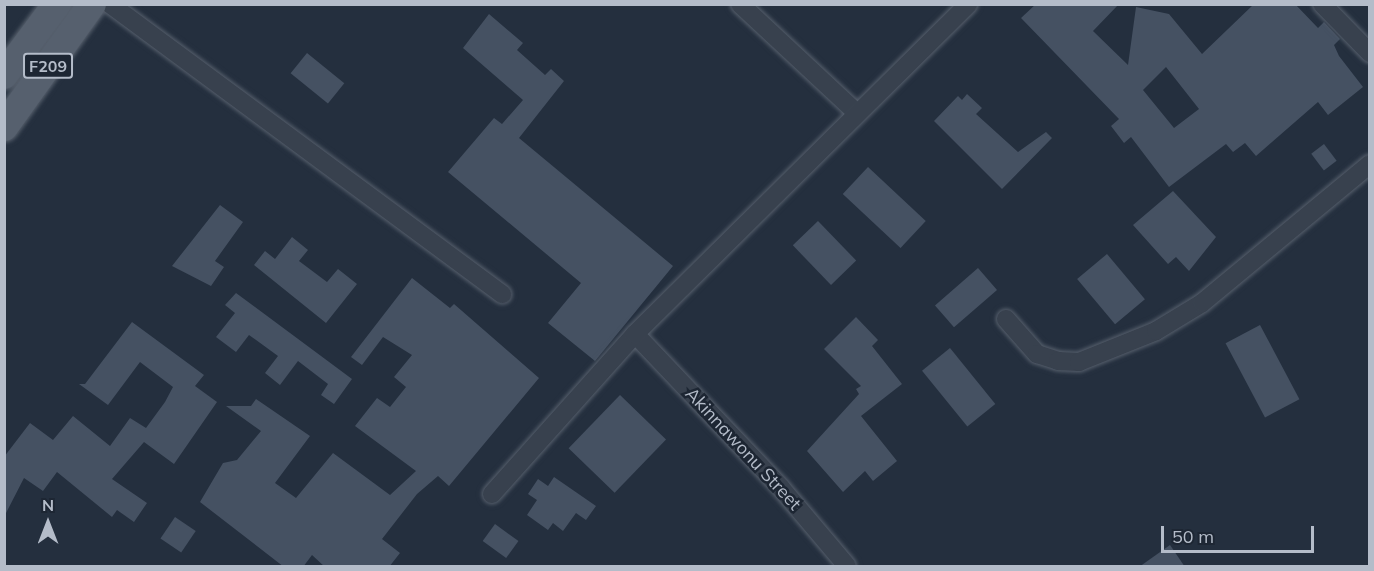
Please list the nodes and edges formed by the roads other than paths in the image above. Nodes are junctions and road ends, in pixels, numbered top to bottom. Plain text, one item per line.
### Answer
1 (57, 4) edge
2 (92, 4) edge
3 (110, 4) edge
4 (740, 4) edge
5 (968, 4) edge
6 (1322, 4) edge
7 (1370, 53) edge
8 (4, 75) edge
9 (857, 113) junction
10 (4, 127) edge
11 (1370, 164) edge
12 (502, 294) dead end
13 (1006, 319) dead end
14 (635, 334) junction
15 (492, 494) dead end
16 (847, 567) edge

1 - 8 main road, F209
2 - 10 main road, F209
3 - 12 street
4 - 9 street
5 - 9 street
6 - 7 street
9 - 14 street
11 - 13 street
14 - 15 street
14 - 16 street, Akinnawonu Street

